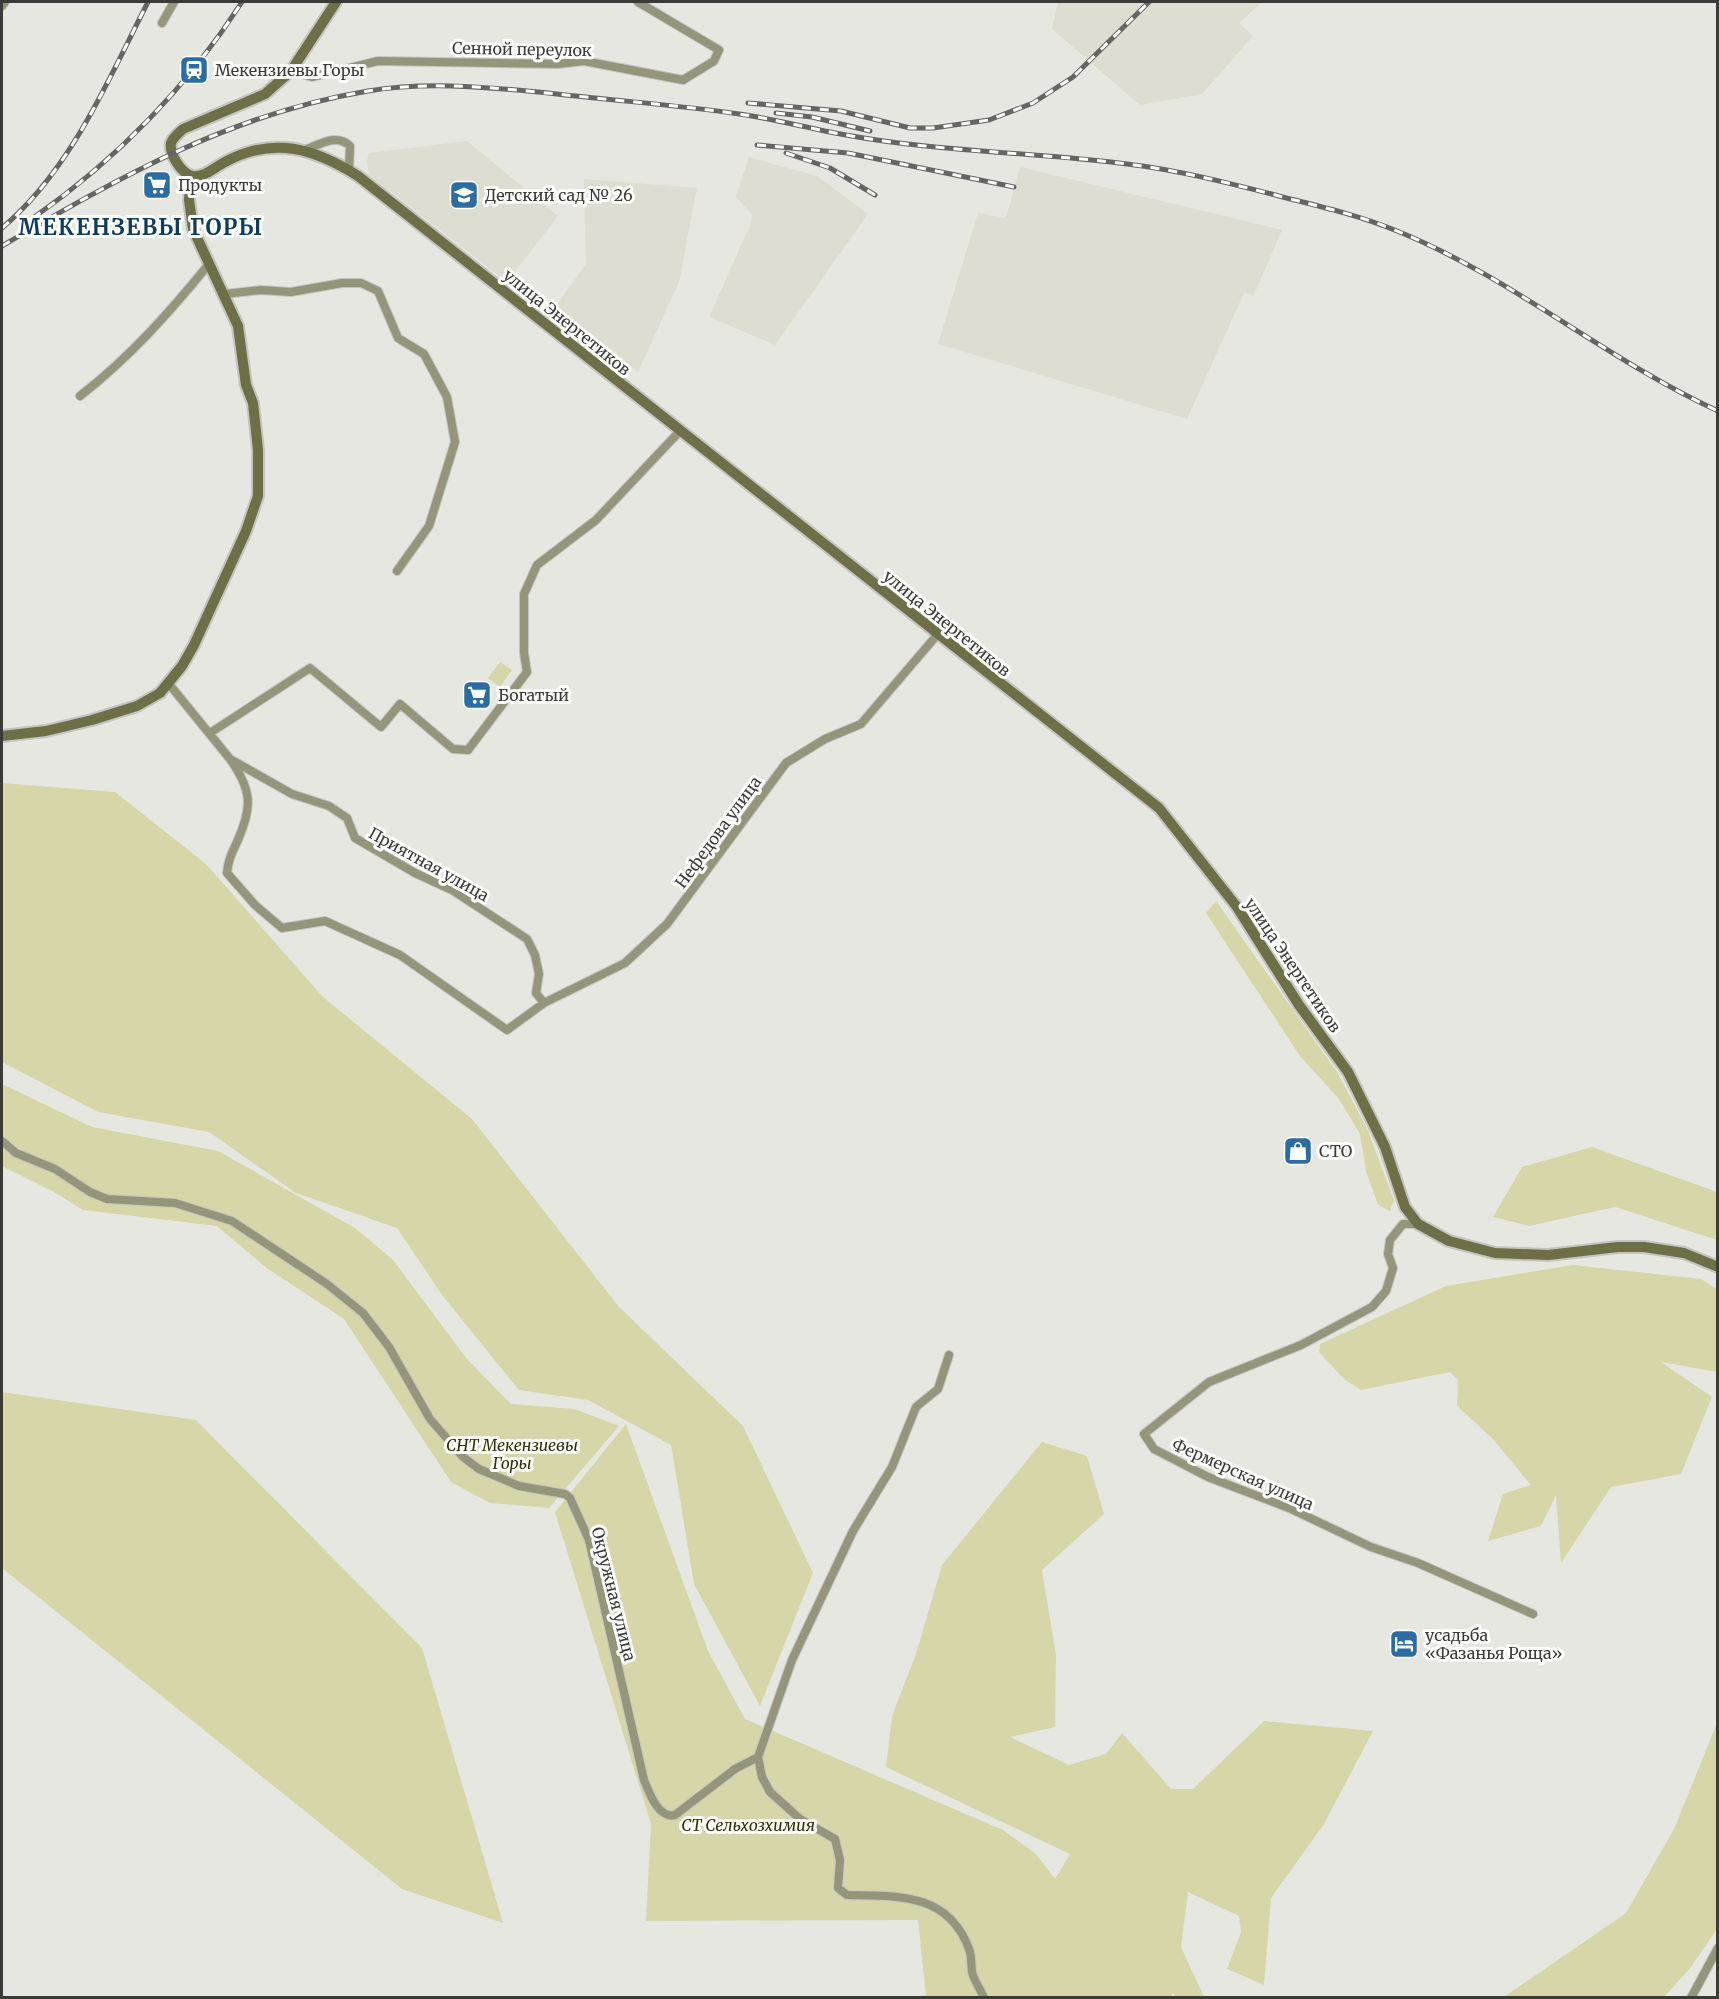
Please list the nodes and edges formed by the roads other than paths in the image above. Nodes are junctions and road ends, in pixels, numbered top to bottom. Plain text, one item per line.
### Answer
1 (5, 2) edge
2 (174, 2) edge
3 (336, 2) edge
4 (638, 2) edge
5 (2, 6) edge
6 (162, 23) dead end
7 (291, 71) junction
8 (305, 150) junction
9 (349, 170) junction
10 (191, 176) junction
11 (209, 264) junction
12 (225, 294) junction
13 (80, 396) dead end
14 (679, 432) junction
15 (397, 571) dead end
16 (937, 635) junction
17 (169, 684) junction
18 (210, 733) junction
19 (2, 736) edge
20 (230, 759) junction
21 (544, 1004) junction
22 (2, 1141) edge
23 (1418, 1224) junction
24 (1718, 1267) edge
25 (949, 1355) dead end
26 (1533, 1614) dead end
27 (758, 1756) junction
28 (1718, 1948) edge
29 (984, 1998) edge
30 (1691, 1998) edge

1 - 5 street
2 - 6 street
3 - 7 main road
4 - 7 street, Сенной переулок
7 - 10 main road
8 - 9 main road, улица Энергетиков
8 - 9 street
8 - 10 main road, улица Энергетиков
9 - 14 main road, улица Энергетиков
10 - 11 main road
11 - 12 main road
11 - 13 street
12 - 15 street
12 - 17 main road
14 - 16 main road, улица Энергетиков
14 - 18 street
16 - 21 street, Нефедова улица
16 - 23 main road, улица Энергетиков
17 - 18 street, Приятная улица
17 - 19 main road
18 - 20 street, Приятная улица
20 - 21 street, Приятная улица
20 - 21 street, Нефедова улица
22 - 27 street, Окружная улица
23 - 24 main road
23 - 26 street, Фермерская улица
25 - 27 street
27 - 29 street
28 - 30 street

